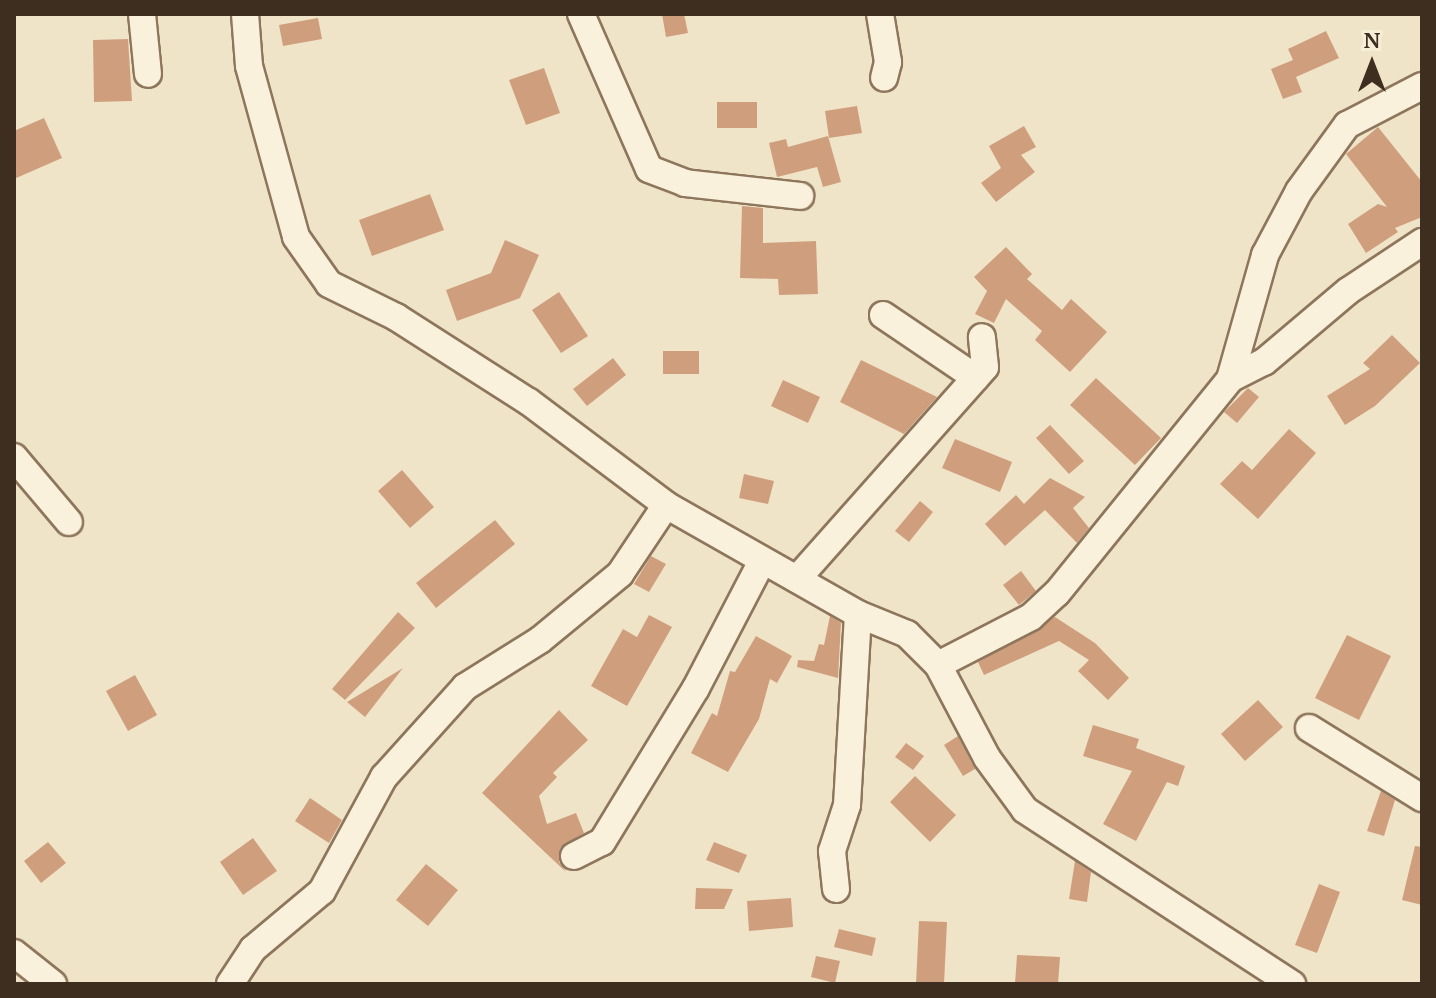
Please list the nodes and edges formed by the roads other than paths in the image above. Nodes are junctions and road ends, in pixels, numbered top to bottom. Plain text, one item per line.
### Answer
1 (142, 14) edge
2 (245, 14) edge
3 (581, 14) edge
4 (880, 14) edge
5 (148, 74) dead end
6 (884, 78) dead end
7 (1422, 86) edge
8 (800, 196) dead end
9 (1422, 242) edge
10 (883, 315) dead end
11 (982, 337) dead end
12 (976, 378) junction
13 (1230, 379) junction
14 (14, 457) edge
15 (666, 505) junction
16 (69, 522) dead end
17 (762, 561) junction
18 (797, 579) junction
19 (858, 614) junction
20 (938, 665) junction
21 (1309, 728) dead end
22 (1422, 798) edge
23 (574, 856) dead end
24 (836, 889) dead end
25 (14, 953) edge
26 (53, 984) edge
27 (230, 984) edge
28 (1292, 984) edge

1 - 5 street
2 - 15 street
3 - 8 street
4 - 6 street
7 - 13 street
9 - 13 street
10 - 12 street
11 - 12 street
12 - 18 street
13 - 20 street
14 - 16 street
15 - 17 street
15 - 27 street
17 - 18 street
17 - 23 street
18 - 19 street
19 - 20 street
19 - 24 street
20 - 28 street
21 - 22 street
25 - 26 street

